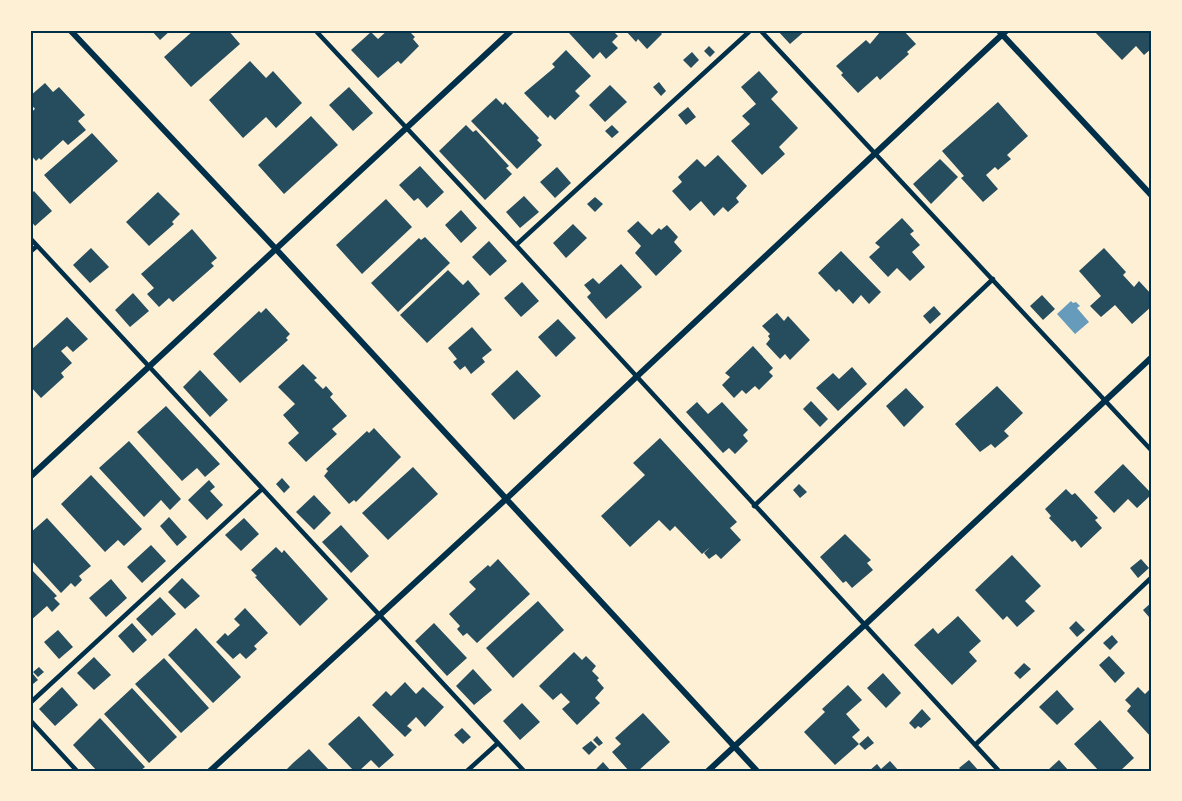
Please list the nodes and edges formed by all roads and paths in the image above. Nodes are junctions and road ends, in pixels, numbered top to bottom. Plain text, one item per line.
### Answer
1 (70, 30) edge
2 (315, 30) edge
3 (512, 30) edge
4 (751, 30) edge
5 (760, 30) edge
6 (1002, 32) edge
7 (405, 129) junction
8 (875, 153) junction
9 (1152, 196) edge
10 (30, 238) edge
11 (516, 245) junction
12 (37, 246) junction
13 (275, 248) junction
14 (30, 252) edge
15 (993, 279) junction
16 (1152, 357) edge
17 (149, 367) junction
18 (637, 376) junction
19 (1106, 400) junction
20 (1152, 451) edge
21 (30, 477) edge
22 (262, 489) junction
23 (506, 499) junction
24 (754, 506) junction
25 (1152, 577) edge
26 (379, 616) junction
27 (864, 625) junction
28 (30, 704) edge
29 (30, 720) edge
30 (498, 743) junction
31 (975, 745) junction
32 (734, 746) junction
33 (77, 771) edge
34 (210, 771) edge
35 (467, 771) edge
36 (524, 771) edge
37 (708, 771) edge
38 (757, 771) edge
39 (999, 771) edge

1 - 13 street
2 - 7 lane
3 - 7 street
4 - 11 lane
5 - 8 lane
6 - 8 street
6 - 9 street
7 - 11 lane
7 - 13 street
8 - 15 lane
8 - 18 street
10 - 12 lane
11 - 18 lane
12 - 14 lane
12 - 17 lane
13 - 17 street
13 - 23 street
15 - 19 lane
15 - 24 lane
16 - 19 street
17 - 21 street
17 - 22 lane
18 - 23 street
18 - 24 lane
19 - 20 lane
19 - 27 street
22 - 26 lane
22 - 28 lane
23 - 26 street
23 - 32 street
24 - 27 lane
25 - 31 lane
26 - 30 lane
26 - 34 street
27 - 31 lane
27 - 32 street
29 - 33 lane
30 - 35 lane
30 - 36 lane
31 - 39 lane
32 - 37 street
32 - 38 street

